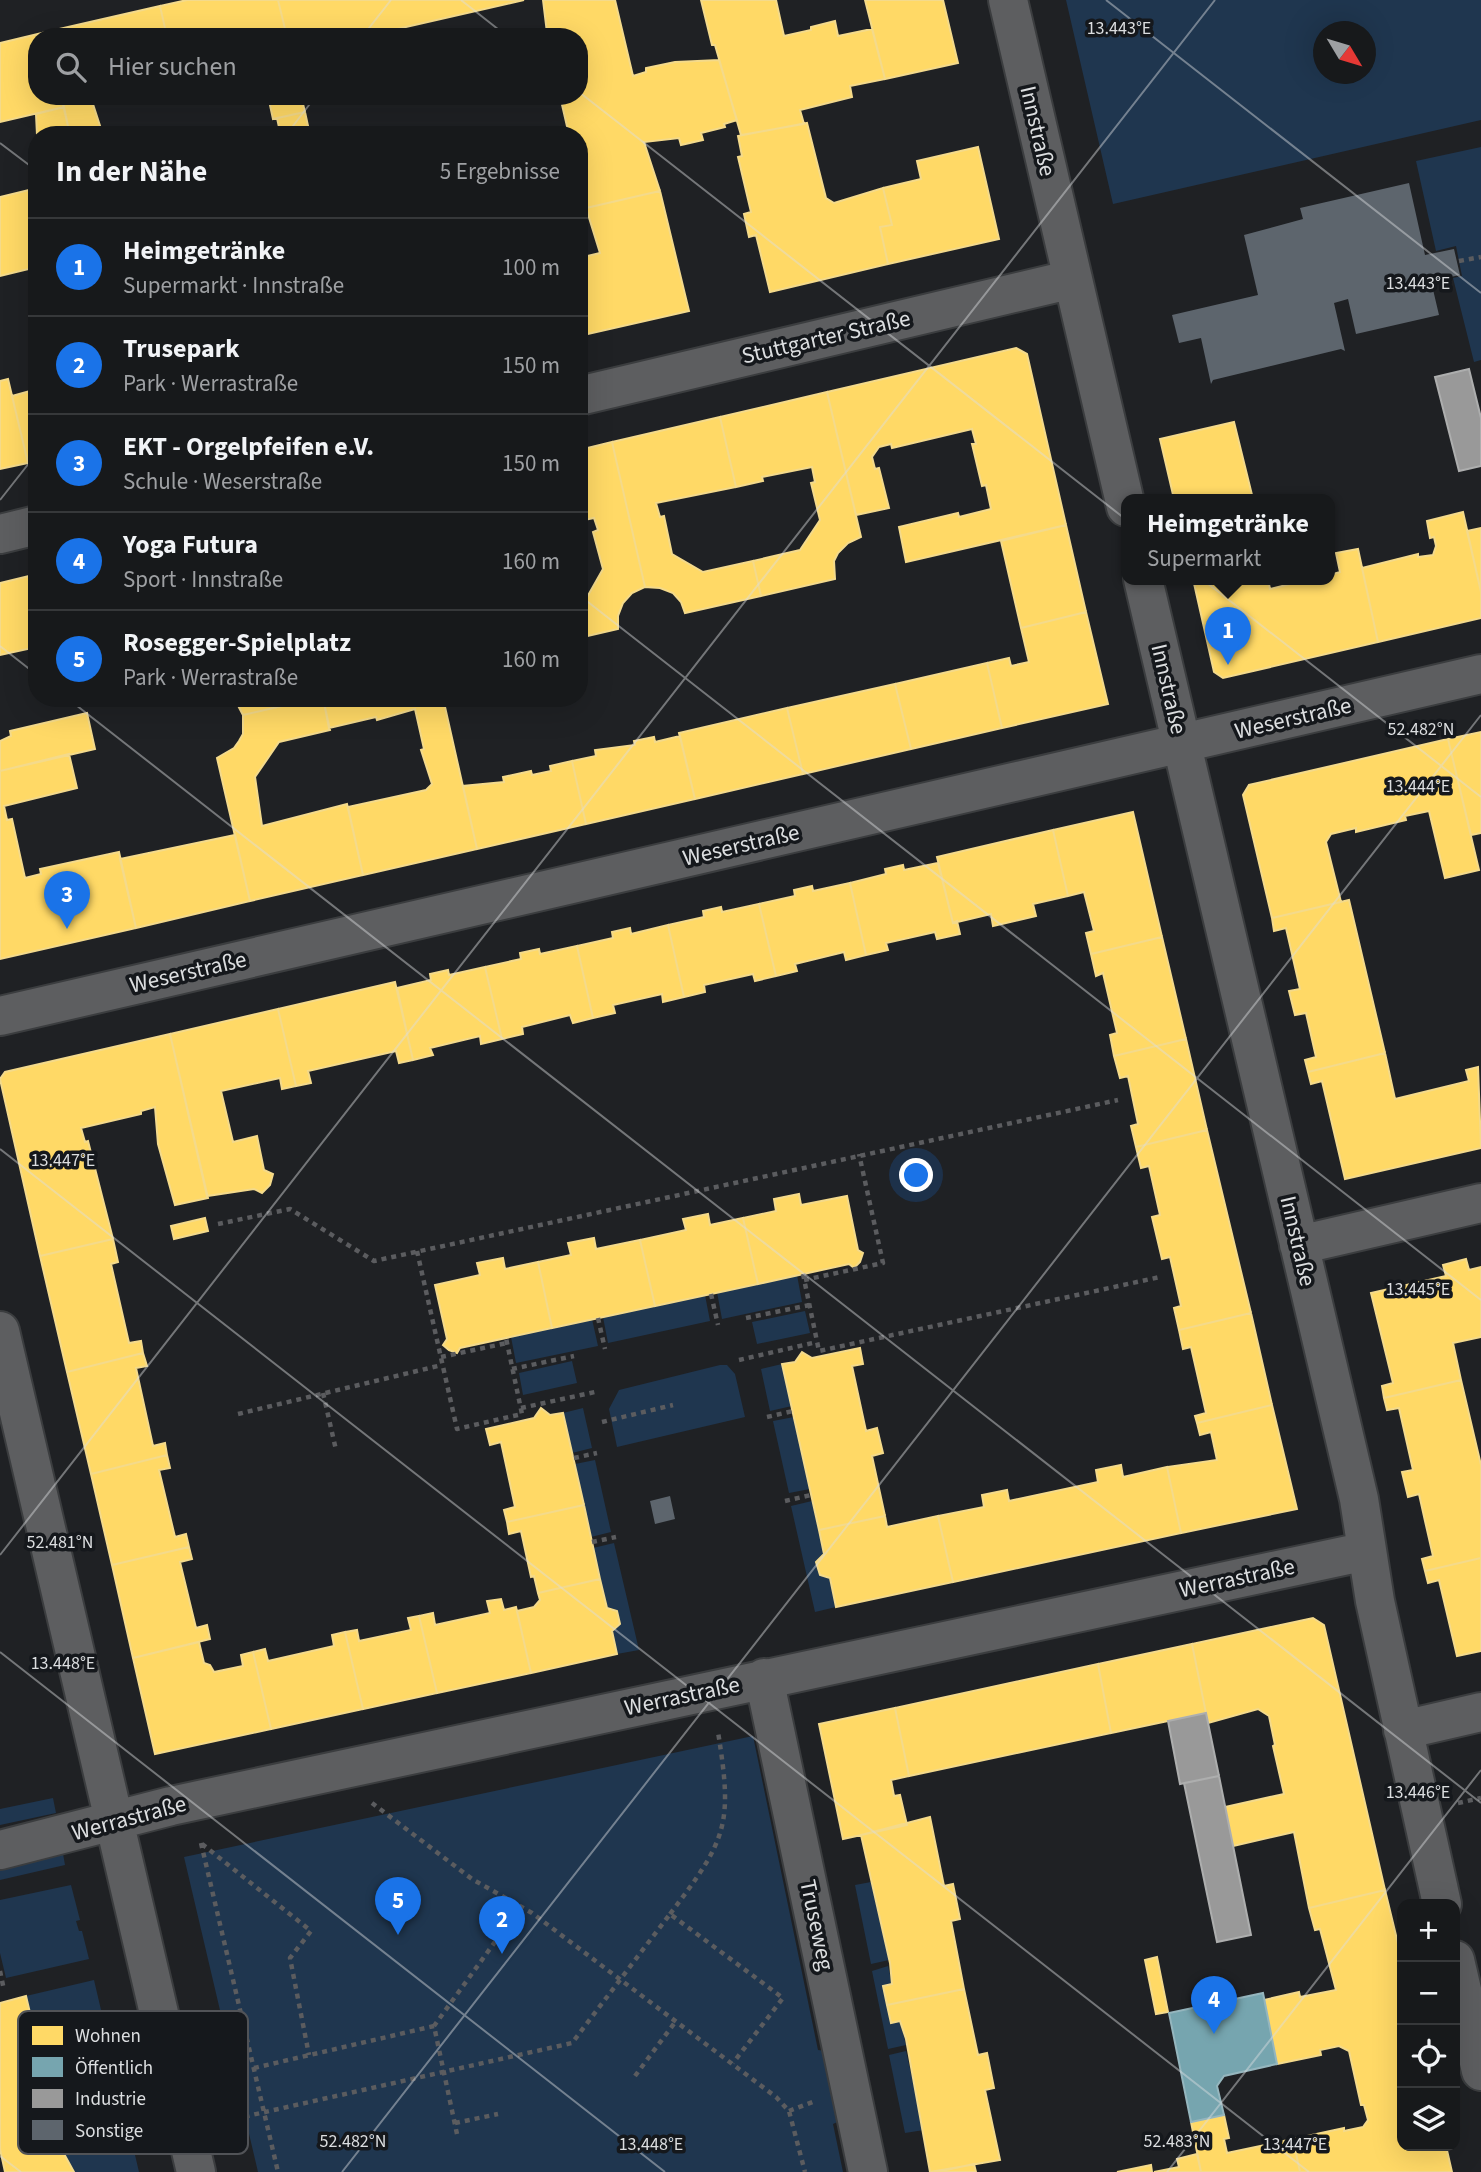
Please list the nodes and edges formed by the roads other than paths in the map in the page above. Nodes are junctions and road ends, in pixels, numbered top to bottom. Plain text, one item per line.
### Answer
1 (1008, 0) edge
2 (1073, 279) junction
3 (588, 394) edge
4 (1123, 494) edge
5 (28, 527) edge
6 (0, 534) edge
7 (1144, 585) edge
8 (1481, 674) edge
9 (1182, 743) junction
10 (0, 1016) edge
11 (1481, 1203) edge
12 (1299, 1245) junction
13 (0, 1331) edge
14 (1367, 1551) junction
15 (764, 1678) junction
16 (1481, 1712) edge
17 (1403, 1730) junction
18 (114, 1821) junction
19 (0, 1850) edge
20 (1441, 1899) edge
21 (1456, 1962) edge
22 (158, 2011) edge
23 (1481, 2071) edge
24 (192, 2154) edge
25 (196, 2172) edge
26 (869, 2172) edge

1 - 2 street, Innstraße
2 - 3 street, Stuttgarter Straße
2 - 4 street, Innstraße
5 - 6 street
7 - 9 street, Innstraße
8 - 9 street, Weserstraße
9 - 10 street, Weserstraße
9 - 12 street, Innstraße
11 - 12 street
12 - 14 street, Innstraße
13 - 18 street
14 - 15 street, Werrastraße
14 - 17 street, Innstraße
15 - 18 street, Werrastraße
15 - 26 street, Truseweg
16 - 17 street
17 - 20 street, Innstraße
18 - 19 street, Werrastraße
18 - 22 street
21 - 23 street
24 - 25 street

